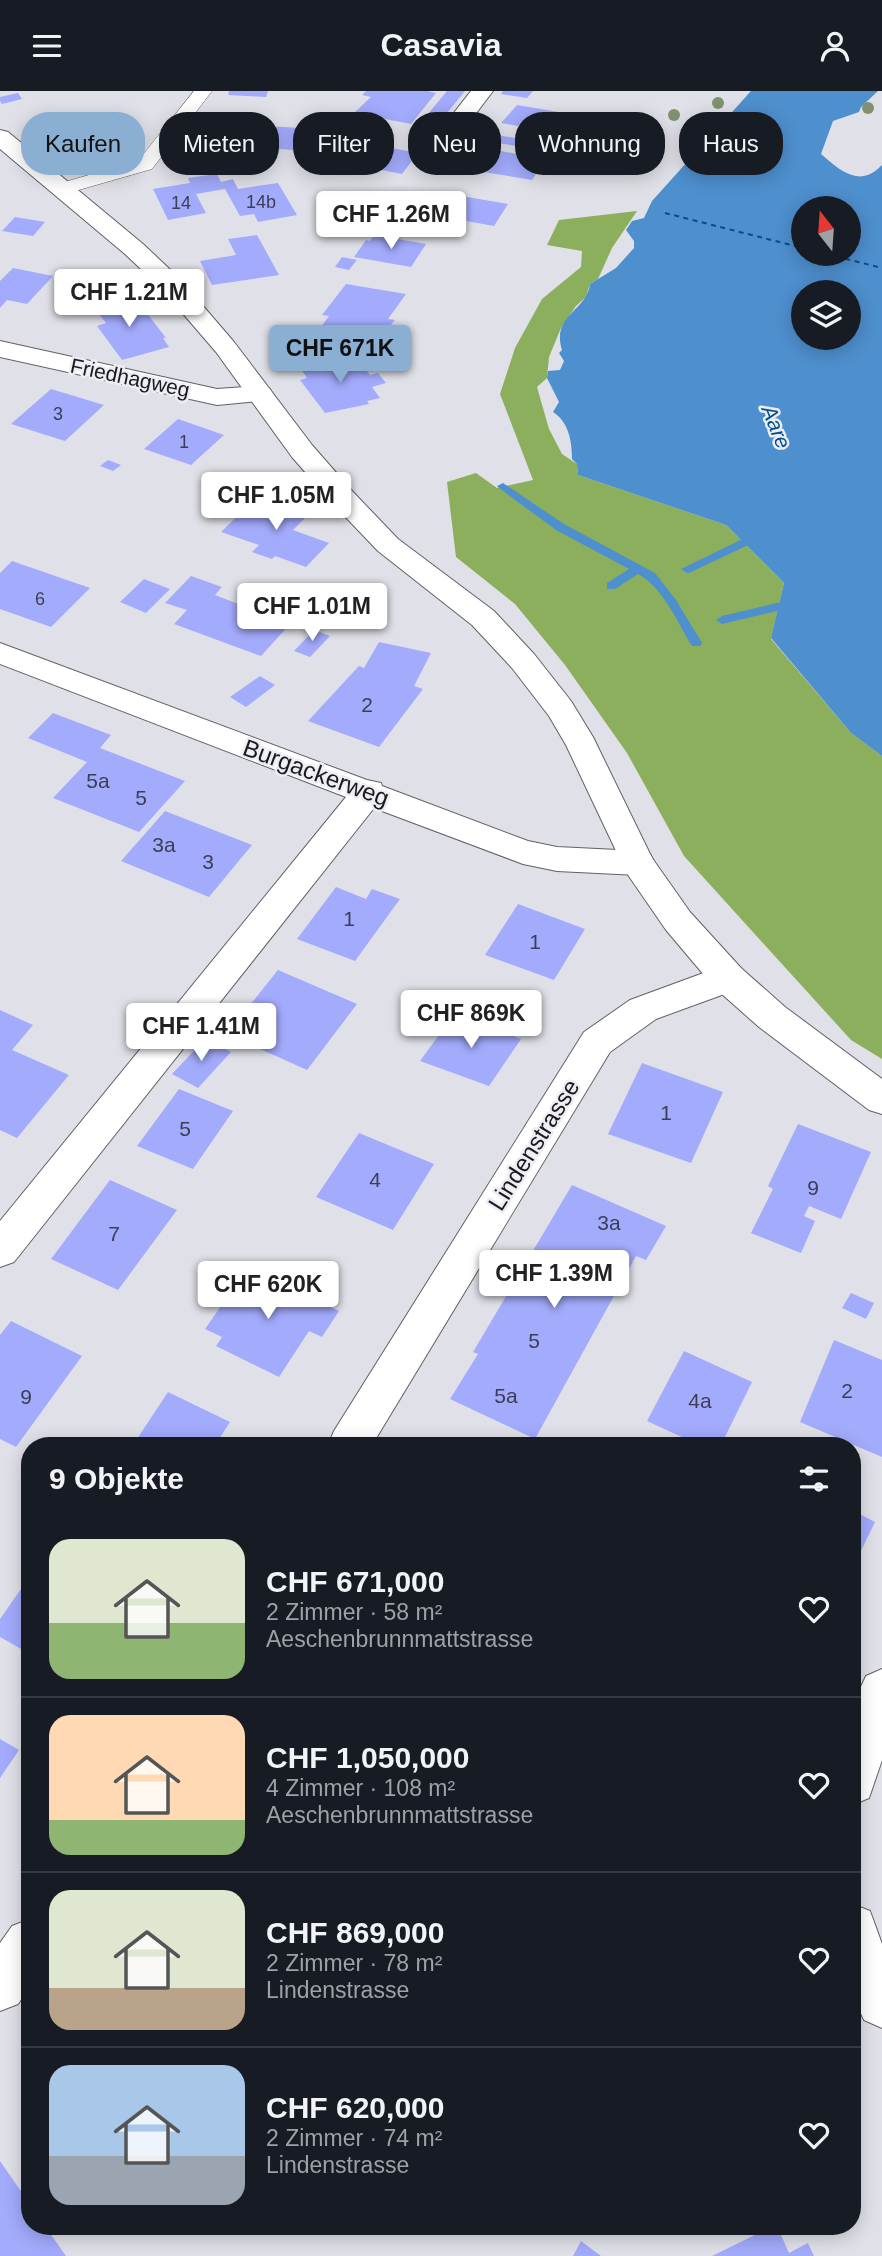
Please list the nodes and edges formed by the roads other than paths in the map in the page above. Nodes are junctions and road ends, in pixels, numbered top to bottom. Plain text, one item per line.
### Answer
1 (203, 91) edge
2 (482, 91) edge
3 (466, 112) edge
4 (0, 137) edge
5 (61, 189) junction
6 (0, 349) edge
7 (260, 394) junction
8 (0, 653) edge
9 (369, 791) junction
10 (638, 863) junction
11 (728, 978) junction
12 (882, 1098) edge
13 (0, 1250) edge
14 (354, 1437) edge
15 (882, 1692) edge
16 (861, 1750) edge
17 (861, 1956) edge
18 (21, 1957) edge
19 (0, 1986) edge
20 (882, 2002) edge

1 - 5 lane
2 - 3 street
4 - 5 street
5 - 7 street
6 - 7 street, Friedhagweg
7 - 10 street
8 - 9 street, Burgackerweg
9 - 10 street, Burgackerweg
9 - 13 street
10 - 11 street
11 - 12 street
11 - 14 street, Lindenstrasse
15 - 16 street
17 - 20 street
18 - 19 street

